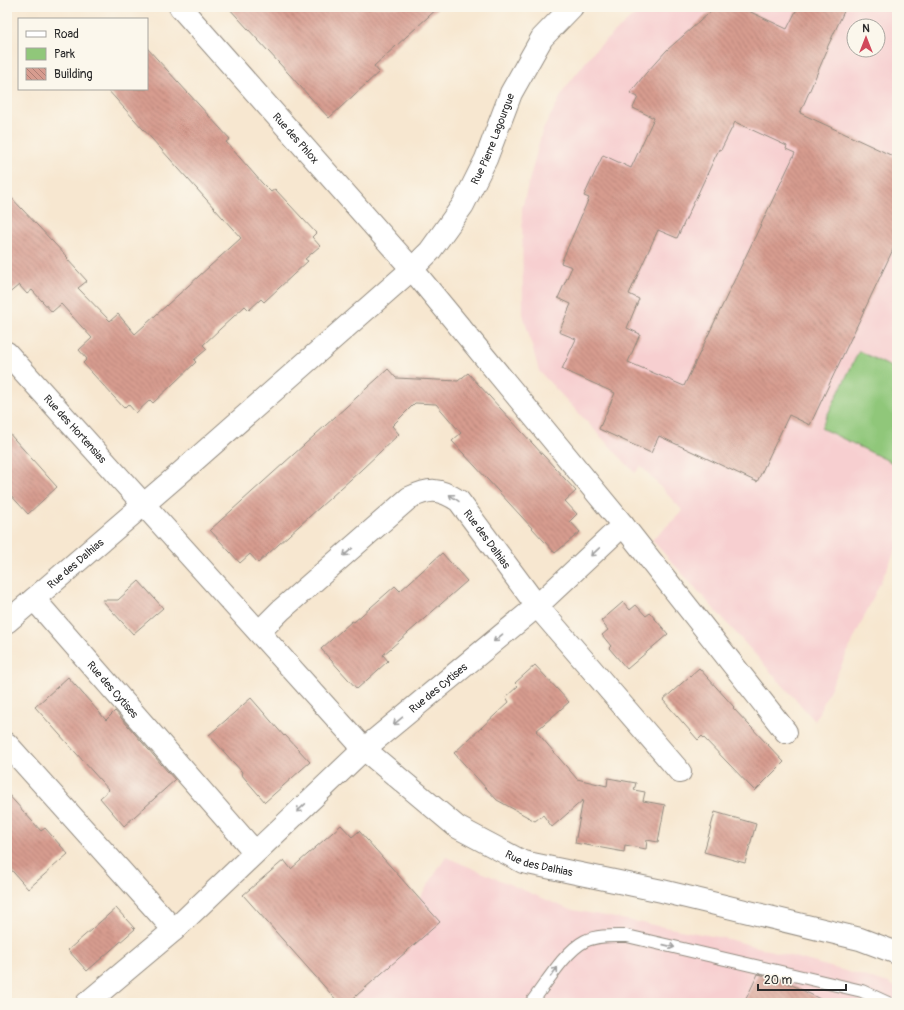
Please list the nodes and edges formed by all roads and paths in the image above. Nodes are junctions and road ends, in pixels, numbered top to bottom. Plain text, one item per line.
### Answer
1 (180, 7) edge
2 (572, 7) edge
3 (412, 269) junction
4 (7, 353) edge
5 (144, 504) junction
6 (623, 525) junction
7 (34, 599) junction
8 (537, 606) junction
9 (7, 622) edge
10 (259, 632) junction
11 (786, 732) dead end
12 (7, 744) edge
13 (364, 749) junction
14 (680, 772) dead end
15 (255, 852) junction
16 (174, 930) junction
17 (897, 953) edge
18 (87, 1003) edge
19 (531, 1003) edge
20 (888, 1003) edge

1 - 3 street, Rue des Phlox
2 - 3 street, Rue Pierre Lagourgue
3 - 5 street, Rue des Dalhias
3 - 6 street, Rue des Phlox
4 - 5 street, Rue des Hortensias
5 - 7 street, Rue des Dalhias
5 - 10 street, Rue des Dalhias
6 -> 8 street, Rue des Cytises
6 - 11 street, Rue des Phlox
7 - 9 street, Rue des Dalhias
7 - 15 street, Rue des Cytises
8 -> 10 street, Rue des Dalhias
8 -> 13 street, Rue des Cytises
8 - 14 street, Rue des Dalhias
10 - 13 street, Rue des Dalhias
12 - 16 street
13 -> 15 street, Rue des Cytises
13 - 17 street, Rue des Dalhias
15 - 16 street, Rue des Cytises
16 - 18 street, Rue des Cytises
19 -> 20 lane

